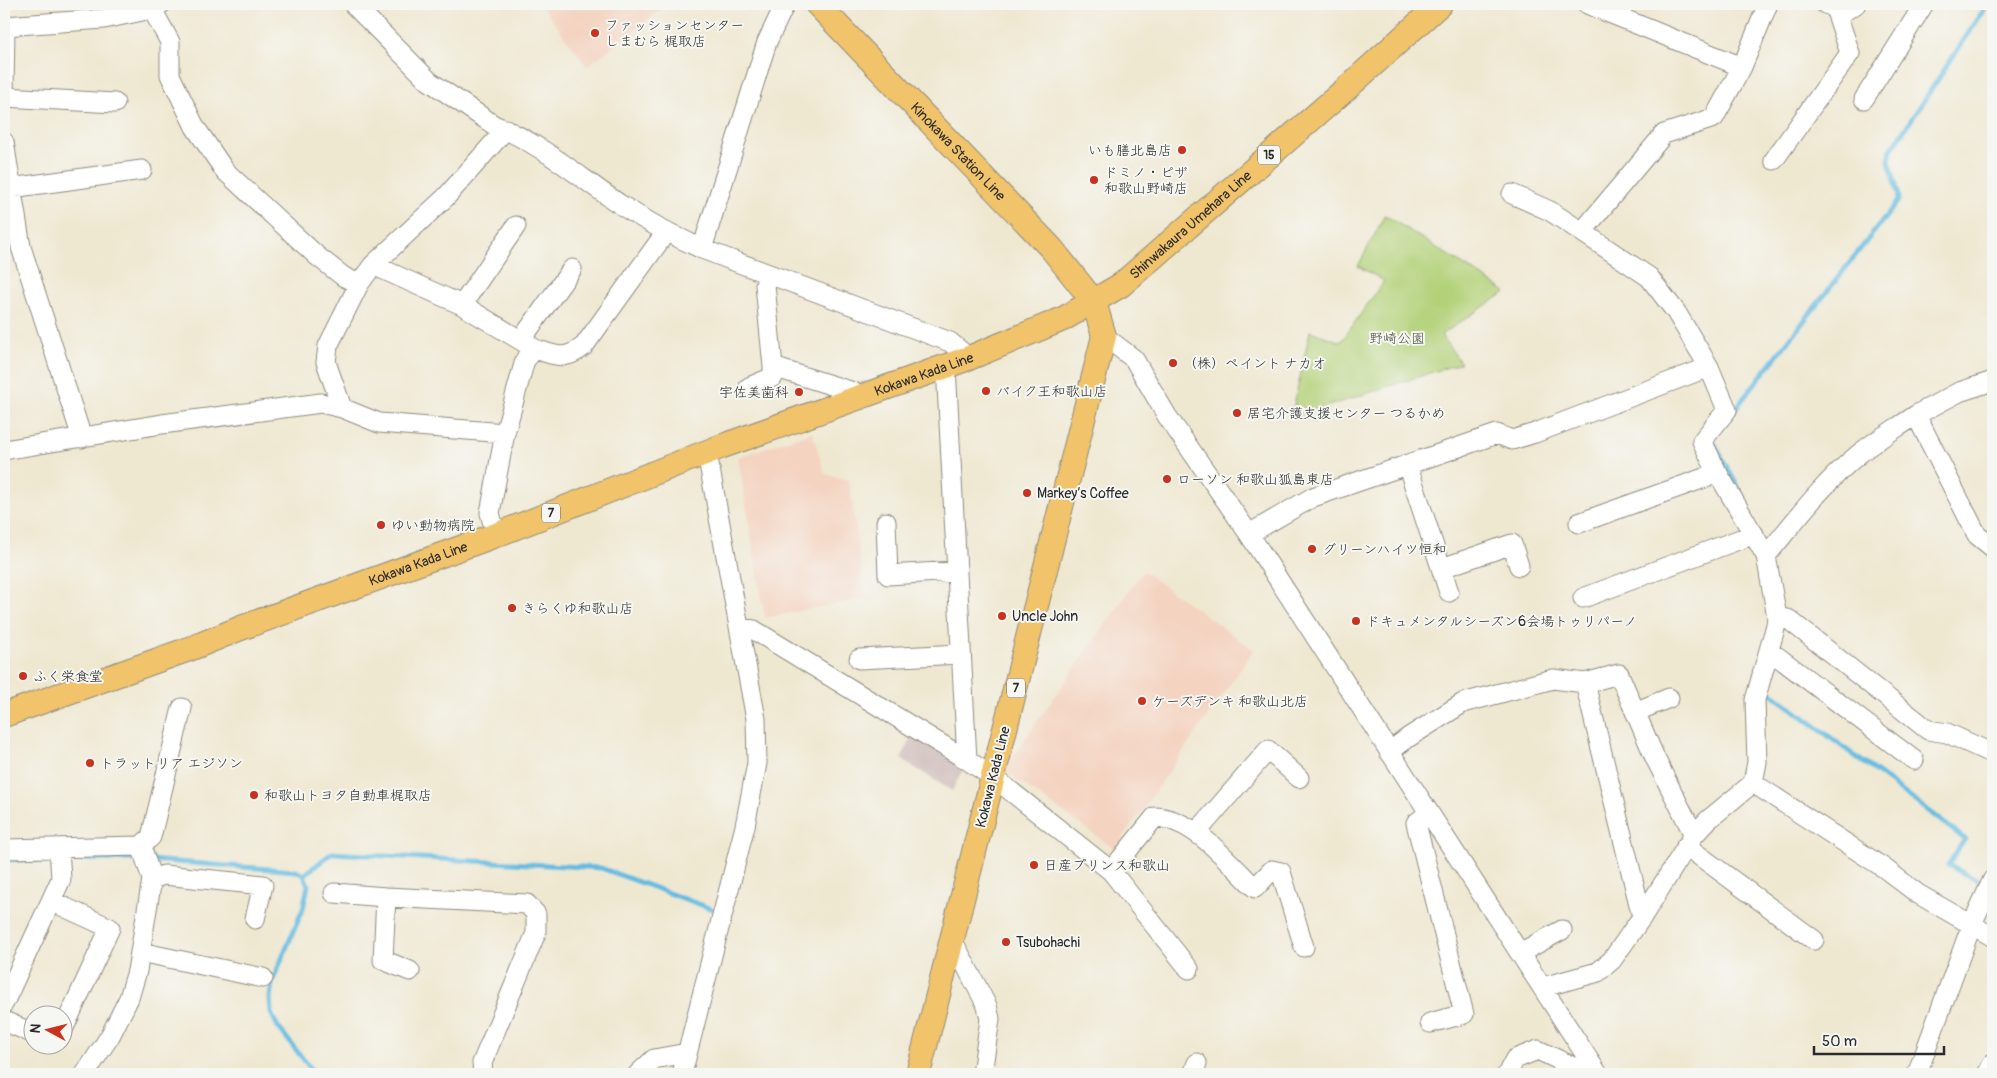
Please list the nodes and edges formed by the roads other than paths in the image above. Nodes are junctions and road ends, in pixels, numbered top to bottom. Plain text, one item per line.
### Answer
1 (353, 4) edge
2 (785, 4) edge
3 (817, 4) edge
4 (1440, 4) edge
5 (1587, 4) edge
6 (1768, 4) edge
7 (1856, 4) edge
8 (1924, 4) edge
9 (156, 6) edge
10 (1829, 6) edge
11 (4, 26) edge
12 (1742, 67) junction
13 (4, 95) edge
14 (1864, 99) dead end
15 (115, 103) dead end
16 (506, 129) junction
17 (4, 142) edge
18 (1774, 160) dead end
19 (142, 170) dead end
20 (9, 191) edge
21 (1512, 194) dead end
22 (516, 226) dead end
23 (666, 232) junction
24 (1582, 232) junction
25 (702, 249) junction
26 (373, 265) junction
27 (572, 269) dead end
28 (768, 275) junction
29 (359, 284) junction
30 (1094, 302) junction
31 (462, 305) junction
32 (1104, 336) junction
33 (528, 345) junction
34 (969, 358) junction
35 (946, 366) junction
36 (773, 367) junction
37 (1709, 367) junction
38 (1993, 381) edge
39 (749, 387) dead end
40 (863, 395) junction
41 (342, 408) junction
42 (1916, 415) junction
43 (505, 433) junction
44 (82, 438) junction
45 (4, 450) edge
46 (707, 452) junction
47 (1408, 464) junction
48 (1718, 472) junction
49 (886, 522) dead end
50 (1579, 523) dead end
51 (1249, 534) junction
52 (1754, 534) junction
53 (496, 535) junction
54 (1993, 548) edge
55 (1769, 552) junction
56 (1519, 566) dead end
57 (1442, 568) junction
58 (956, 571) junction
59 (1449, 592) dead end
60 (1583, 598) dead end
61 (1782, 618) junction
62 (740, 628) junction
63 (961, 654) junction
64 (1772, 655) junction
65 (859, 659) dead end
66 (1585, 683) junction
67 (1669, 698) dead end
68 (182, 708) dead end
69 (1635, 712) junction
70 (4, 715) edge
71 (1389, 752) junction
72 (1993, 754) edge
73 (967, 760) junction
74 (1914, 760) dead end
75 (993, 777) junction
76 (1299, 778) dead end
77 (1753, 783) junction
78 (1429, 813) junction
79 (1197, 832) junction
80 (1690, 840) junction
81 (4, 849) edge
82 (59, 856) junction
83 (146, 861) junction
84 (1111, 871) junction
85 (1991, 884) edge
86 (334, 893) dead end
87 (386, 897) junction
88 (51, 901) junction
89 (1642, 917) junction
90 (256, 919) dead end
91 (1972, 924) junction
92 (1562, 930) dead end
93 (1993, 937) edge
94 (1814, 940) dead end
95 (953, 941) junction
96 (1304, 947) dead end
97 (140, 952) junction
98 (1520, 953) junction
99 (1189, 970) dead end
100 (410, 971) dead end
101 (263, 978) dead end
102 (1543, 987) junction
103 (4, 1003) edge
104 (72, 1010) edge
105 (4, 1021) edge
106 (1430, 1023) dead end
107 (22, 1029) edge
108 (687, 1053) junction
109 (1993, 1063) edge
110 (85, 1074) edge
111 (483, 1074) edge
112 (638, 1074) edge
113 (682, 1074) edge
114 (918, 1074) edge
115 (982, 1074) edge
116 (1507, 1074) edge
117 (1588, 1074) edge
118 (1598, 1074) edge
119 (1917, 1074) edge
120 (1987, 1074) edge

1 - 16 street
2 - 25 street
3 - 30 main road, Kinokawa Station Line
4 - 30 main road, Shinwakaura Umehara Line / 15
5 - 12 street
6 - 12 street
7 - 10 street
8 - 14 street
9 - 11 street
9 - 29 street
10 - 18 street
11 - 13 street
12 - 24 street
13 - 15 street
16 - 23 street
16 - 26 street
17 - 20 street
19 - 20 street
20 - 44 street
21 - 24 street
22 - 31 street
23 - 25 street
23 - 33 street
24 - 37 street
25 - 28 street
26 - 29 street
26 - 31 street
27 - 33 street
28 - 34 street
28 - 36 street
29 - 41 street
30 - 32 main road
30 - 34 main road, Kokawa Kada Line / 7
31 - 33 street
32 - 51 street
32 - 75 main road, Kokawa Kada Line / 7
33 - 43 street
34 - 35 main road, Kokawa Kada Line / 7
35 - 40 main road, Kokawa Kada Line / 7
35 - 58 street
36 - 39 street
36 - 40 street
37 - 47 street
37 - 48 street
38 - 42 street
40 - 46 main road, Kokawa Kada Line / 7
41 - 43 street
41 - 44 street
42 - 54 street
42 - 55 street
43 - 53 street
44 - 45 street
46 - 53 main road, Kokawa Kada Line / 7
46 - 62 street
47 - 51 street
47 - 57 street
48 - 50 street
48 - 52 street
49 - 58 street
51 - 71 street
52 - 55 street
52 - 60 street
53 - 70 main road, Kokawa Kada Line / 7
55 - 61 street
56 - 57 street
57 - 59 street
58 - 63 street
61 - 64 street
61 - 72 street
62 - 73 street
62 - 108 street
63 - 65 street
63 - 73 street
64 - 74 street
64 - 77 street
66 - 69 street
66 - 71 street
66 - 89 street
67 - 69 street
68 - 83 street
69 - 80 street
71 - 78 street
73 - 75 street
75 - 84 street
75 - 95 main road, Kokawa Kada Line / 7
76 - 79 street
77 - 80 street
77 - 91 street
78 - 98 street
78 - 106 street
79 - 84 street
79 - 96 street
80 - 89 street
80 - 94 street
81 - 82 street
82 - 83 street
82 - 88 street
83 - 90 street
83 - 97 street
84 - 99 street
85 - 91 street
86 - 87 street
87 - 100 street
87 - 111 street
88 - 103 street
88 - 104 street
89 - 102 street
91 - 93 street
91 - 119 street
92 - 98 street
95 - 114 main road, Kokawa Kada Line / 7
95 - 115 street
97 - 101 street
97 - 110 street
98 - 102 street
102 - 118 street
105 - 107 street
108 - 112 street
108 - 113 street
109 - 120 street
116 - 117 street

